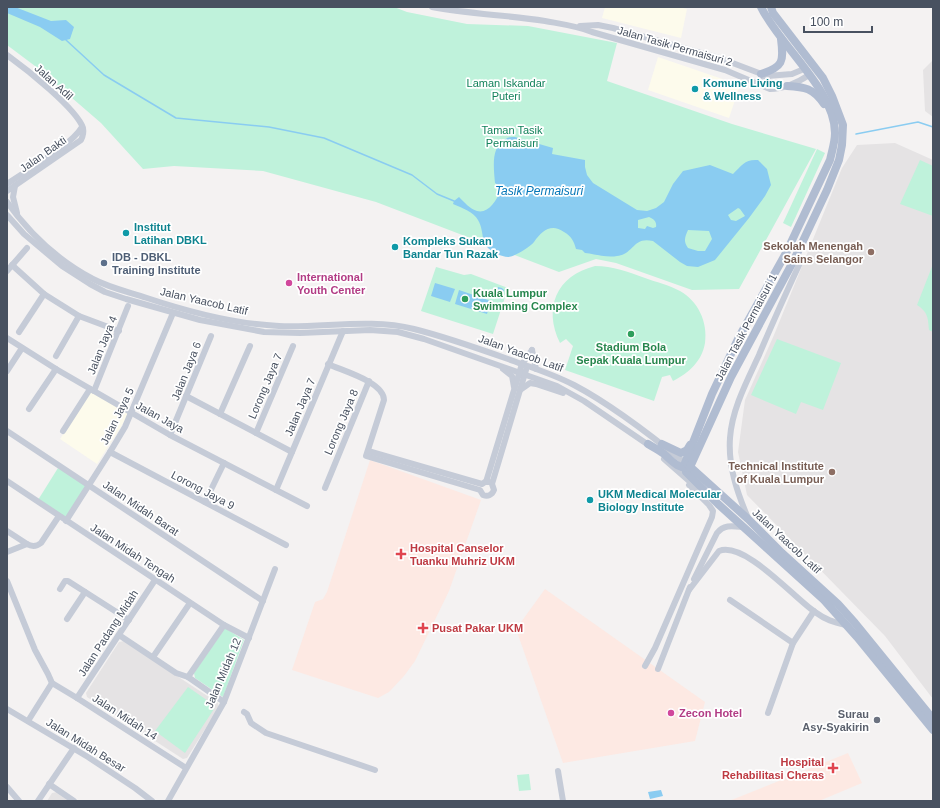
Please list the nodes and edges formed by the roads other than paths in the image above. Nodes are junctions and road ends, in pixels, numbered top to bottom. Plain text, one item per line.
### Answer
1 (432, 7) edge
2 (761, 7) edge
3 (771, 7) edge
4 (579, 26) junction
5 (791, 36) junction
6 (781, 39) junction
7 (7, 55) edge
8 (735, 64) junction
9 (807, 71) junction
10 (761, 74) junction
11 (757, 84) junction
12 (787, 86) junction
13 (832, 96) junction
14 (832, 116) junction
15 (82, 128) joint
16 (10, 183) edge
17 (7, 191) edge
18 (814, 194) junction
19 (823, 198) junction
20 (7, 202) edge
21 (7, 215) edge
22 (18, 218) junction
23 (27, 248) dead end
24 (794, 260) junction
25 (12, 266) junction
26 (7, 271) edge
27 (44, 294) junction
28 (128, 306) dead end
29 (173, 313) junction
30 (79, 316) junction
31 (119, 331) junction
32 (342, 331) junction
33 (19, 332) dead end
34 (211, 336) dead end
35 (7, 338) edge
36 (250, 346) dead end
37 (293, 346) dead end
38 (22, 348) junction
39 (56, 356) dead end
40 (328, 364) junction
41 (497, 364) junction
42 (524, 365) junction
43 (56, 369) junction
44 (536, 369) junction
45 (7, 371) edge
46 (522, 373) junction
47 (722, 374) junction
48 (731, 377) junction
49 (369, 381) junction
50 (92, 390) junction
51 (517, 390) junction
52 (186, 396) junction
53 (584, 401) junction
54 (29, 408) dead end
55 (131, 413) junction
56 (220, 414) junction
57 (698, 428) junction
58 (7, 431) edge
59 (63, 431) dead end
60 (256, 433) junction
61 (170, 435) junction
62 (648, 444) junction
63 (662, 444) junction
64 (110, 452) junction
65 (292, 452) junction
66 (697, 452) junction
67 (224, 463) junction
68 (687, 466) junction
69 (673, 468) junction
70 (700, 478) junction
71 (7, 481) edge
72 (88, 485) junction
73 (325, 488) dead end
74 (276, 490) junction
75 (205, 502) junction
76 (718, 504) junction
77 (307, 506) dead end
78 (59, 516) junction
79 (748, 519) junction
80 (66, 521) junction
81 (743, 527) junction
82 (7, 531) edge
83 (27, 544) junction
84 (286, 545) dead end
85 (7, 552) edge
86 (275, 569) dead end
87 (155, 580) junction
88 (7, 581) edge
89 (60, 588) dead end
90 (689, 590) junction
91 (85, 592) junction
92 (730, 600) dead end
93 (263, 601) junction
94 (190, 603) junction
95 (814, 611) junction
96 (67, 619) dead end
97 (129, 620) junction
98 (224, 625) junction
99 (847, 625) junction
100 (119, 635) junction
101 (249, 638) junction
102 (793, 644) junction
103 (153, 657) junction
104 (645, 666) dead end
105 (658, 669) dead end
106 (188, 677) junction
107 (52, 683) junction
108 (77, 698) junction
109 (224, 702) junction
110 (7, 709) edge
111 (244, 712) dead end
112 (768, 713) dead end
113 (933, 719) edge
114 (28, 721) junction
115 (933, 730) edge
116 (74, 748) junction
117 (186, 768) junction
118 (375, 770) dead end
119 (558, 771) dead end
120 (49, 784) junction
121 (7, 787) edge
122 (19, 801) edge
123 (38, 801) edge
124 (74, 801) edge
125 (152, 801) edge
126 (168, 801) edge
127 (563, 801) edge

1 - 4 street, Jalan Tasik Permaisuri 2
2 - 6 main road, Jalan Tasik Permaisuri 1
3 - 5 main road, Jalan Tasik Permaisuri 1
4 - 8 street, Jalan Tasik Permaisuri 2
4 - 11 street, Jalan Tasik Permaisuri 2
5 - 9 main road
5 - 13 main road, Jalan Tasik Permaisuri 1
6 - 9 main road, Jalan Tasik Permaisuri 1
6 - 10 main road
7 - 15 street, Jalan Adil
8 - 10 street, Jalan Tasik Permaisuri 2
8 - 11 street
9 - 10 street, Jalan Tasik Permaisuri 2
9 - 12 street, Jalan Tasik Permaisuri 2
9 - 13 main road
9 - 14 main road, Jalan Tasik Permaisuri 1
11 - 12 street, Jalan Tasik Permaisuri 2
12 - 14 main road
13 - 19 main road, Jalan Tasik Permaisuri 1
14 - 18 main road, Jalan Tasik Permaisuri 1
15 - 16 street, Jalan Bakti
16 - 17 street, Jalan Bakti
16 - 22 street
18 - 19 main road
18 - 47 main road, Jalan Tasik Permaisuri 1
19 - 24 main road, Jalan Tasik Permaisuri 1
20 - 22 street, Jalan Yaacob Latif
21 - 29 street, Jalan Yaacob Latif
22 - 42 street, Jalan Yaacob Latif
23 - 25 street
24 - 48 main road, Jalan Tasik Permaisuri 1
24 - 79 street
25 - 26 street
25 - 27 street
27 - 30 street
27 - 33 street
28 - 31 street, Jalan Jaya 4
29 - 32 street, Jalan Yaacob Latif
29 - 55 street, Jalan Jaya 5
30 - 31 street
30 - 39 street
31 - 50 street, Jalan Jaya 4
32 - 40 street, Jalan Jaya 7
32 - 41 street, Jalan Yaacob Latif
34 - 52 street, Jalan Jaya 6
35 - 38 street, Jalan Jaya
36 - 56 street
37 - 60 street, Lorong Jaya 7
38 - 43 street, Jalan Jaya
38 - 45 street
40 - 49 street, Lorong Jaya 8
40 - 65 street, Jalan Jaya 7
41 - 46 street, Jalan Yaacob Latif
41 - 51 street
42 - 44 street, Jalan Yaacob Latif
42 - 44 street
42 - 46 street
43 - 50 street, Jalan Jaya
43 - 54 street
44 - 63 street, Jalan Yaacob Latif
46 - 51 street
46 - 53 street, Jalan Yaacob Latif
47 - 48 main road
47 - 57 main road, Jalan Tasik Permaisuri 1
48 - 66 main road, Jalan Tasik Permaisuri 1
49 - 51 street
49 - 73 street, Lorong Jaya 8
50 - 55 street, Jalan Jaya
50 - 59 street, Jalan Jaya 4
51 - 53 street
52 - 56 street
52 - 61 street, Jalan Jaya 6
53 - 62 street, Jalan Yaacob Latif
55 - 61 street, Jalan Jaya
55 - 64 street, Jalan Jaya 5
56 - 60 street
57 - 63 main road
57 - 68 main road, Jalan Tasik Permaisuri 1
58 - 72 street, Jalan Midah Barat
60 - 65 street
61 - 67 street, Jalan Jaya
62 - 68 main road
62 - 69 street, Jalan Yaacob Latif
63 - 68 street, Jalan Yaacob Latif
64 - 72 street, Jalan Jaya 5
64 - 75 street, Lorong Jaya 9
65 - 74 street, Jalan Jaya 7
66 - 68 main road, Jalan Tasik Permaisuri 1
66 - 70 main road
67 - 74 street, Jalan Jaya
67 - 75 street
68 - 70 main road, Jalan Yaacob Latif
68 - 76 main road
69 - 76 street, Jalan Yaacob Latif
69 - 104 street
70 - 79 main road, Jalan Yaacob Latif
71 - 78 street, Jalan Midah Tengah
72 - 80 street, Jalan Jaya 5
72 - 93 street, Jalan Midah Barat
74 - 77 street, Jalan Jaya
75 - 84 street, Lorong Jaya 9
76 - 81 main road, Jalan Yaacob Latif
78 - 80 street, Jalan Midah Tengah
78 - 83 street
79 - 113 main road, Jalan Yaacob Latif
80 - 87 street, Jalan Midah Tengah
81 - 90 street
81 - 99 main road, Jalan Yaacob Latif
82 - 83 street
83 - 85 street
86 - 93 street, Jalan Midah 12
87 - 94 street, Jalan Midah Tengah
87 - 97 street, Jalan Padang Midah
88 - 107 street
89 - 91 street
90 - 95 street
90 - 105 street
91 - 96 street
91 - 97 street
92 - 102 street
93 - 101 street, Jalan Midah 12
94 - 98 street, Jalan Midah Tengah
94 - 103 street
95 - 99 street
95 - 102 street
97 - 100 street, Jalan Padang Midah
98 - 101 street, Jalan Midah Tengah
98 - 106 street
99 - 115 main road, Jalan Yaacob Latif
100 - 103 street
100 - 108 street, Jalan Padang Midah
101 - 109 street, Jalan Midah 12
102 - 112 street
103 - 106 street
106 - 109 street
107 - 108 street, Jalan Midah 14
107 - 114 street
108 - 117 street, Jalan Midah 14
109 - 117 street, Jalan Midah 12
110 - 114 street, Jalan Midah Besar
111 - 118 street
114 - 116 street, Jalan Midah Besar
116 - 120 street
116 - 125 street, Jalan Midah Besar
117 - 126 street, Jalan Midah 12
119 - 127 street
120 - 123 street
120 - 124 street
121 - 122 street

